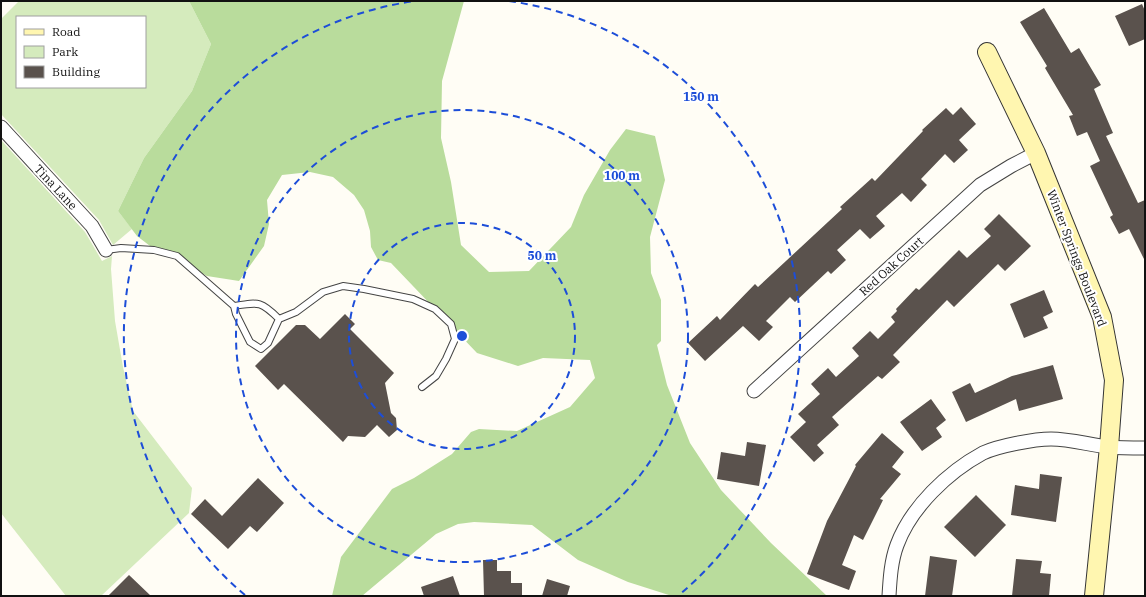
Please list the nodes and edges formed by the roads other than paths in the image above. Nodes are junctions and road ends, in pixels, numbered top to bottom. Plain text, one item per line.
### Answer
1 (987, 52) dead end
2 (1, 127) edge
3 (1036, 153) junction
4 (106, 250) joint
5 (234, 306) junction
6 (279, 319) junction
7 (422, 387) dead end
8 (754, 391) dead end
9 (1109, 447) junction
10 (1145, 448) edge
11 (889, 596) edge
12 (1094, 596) edge

1 - 3 street, Winter Springs Boulevard
2 - 4 street, Tina Lane
3 - 8 street, Red Oak Court
3 - 9 street, Winter Springs Boulevard
4 - 5 lane
5 - 6 lane
5 - 6 lane
6 - 7 lane
9 - 10 street
9 - 11 street
9 - 12 street, Winter Springs Boulevard

